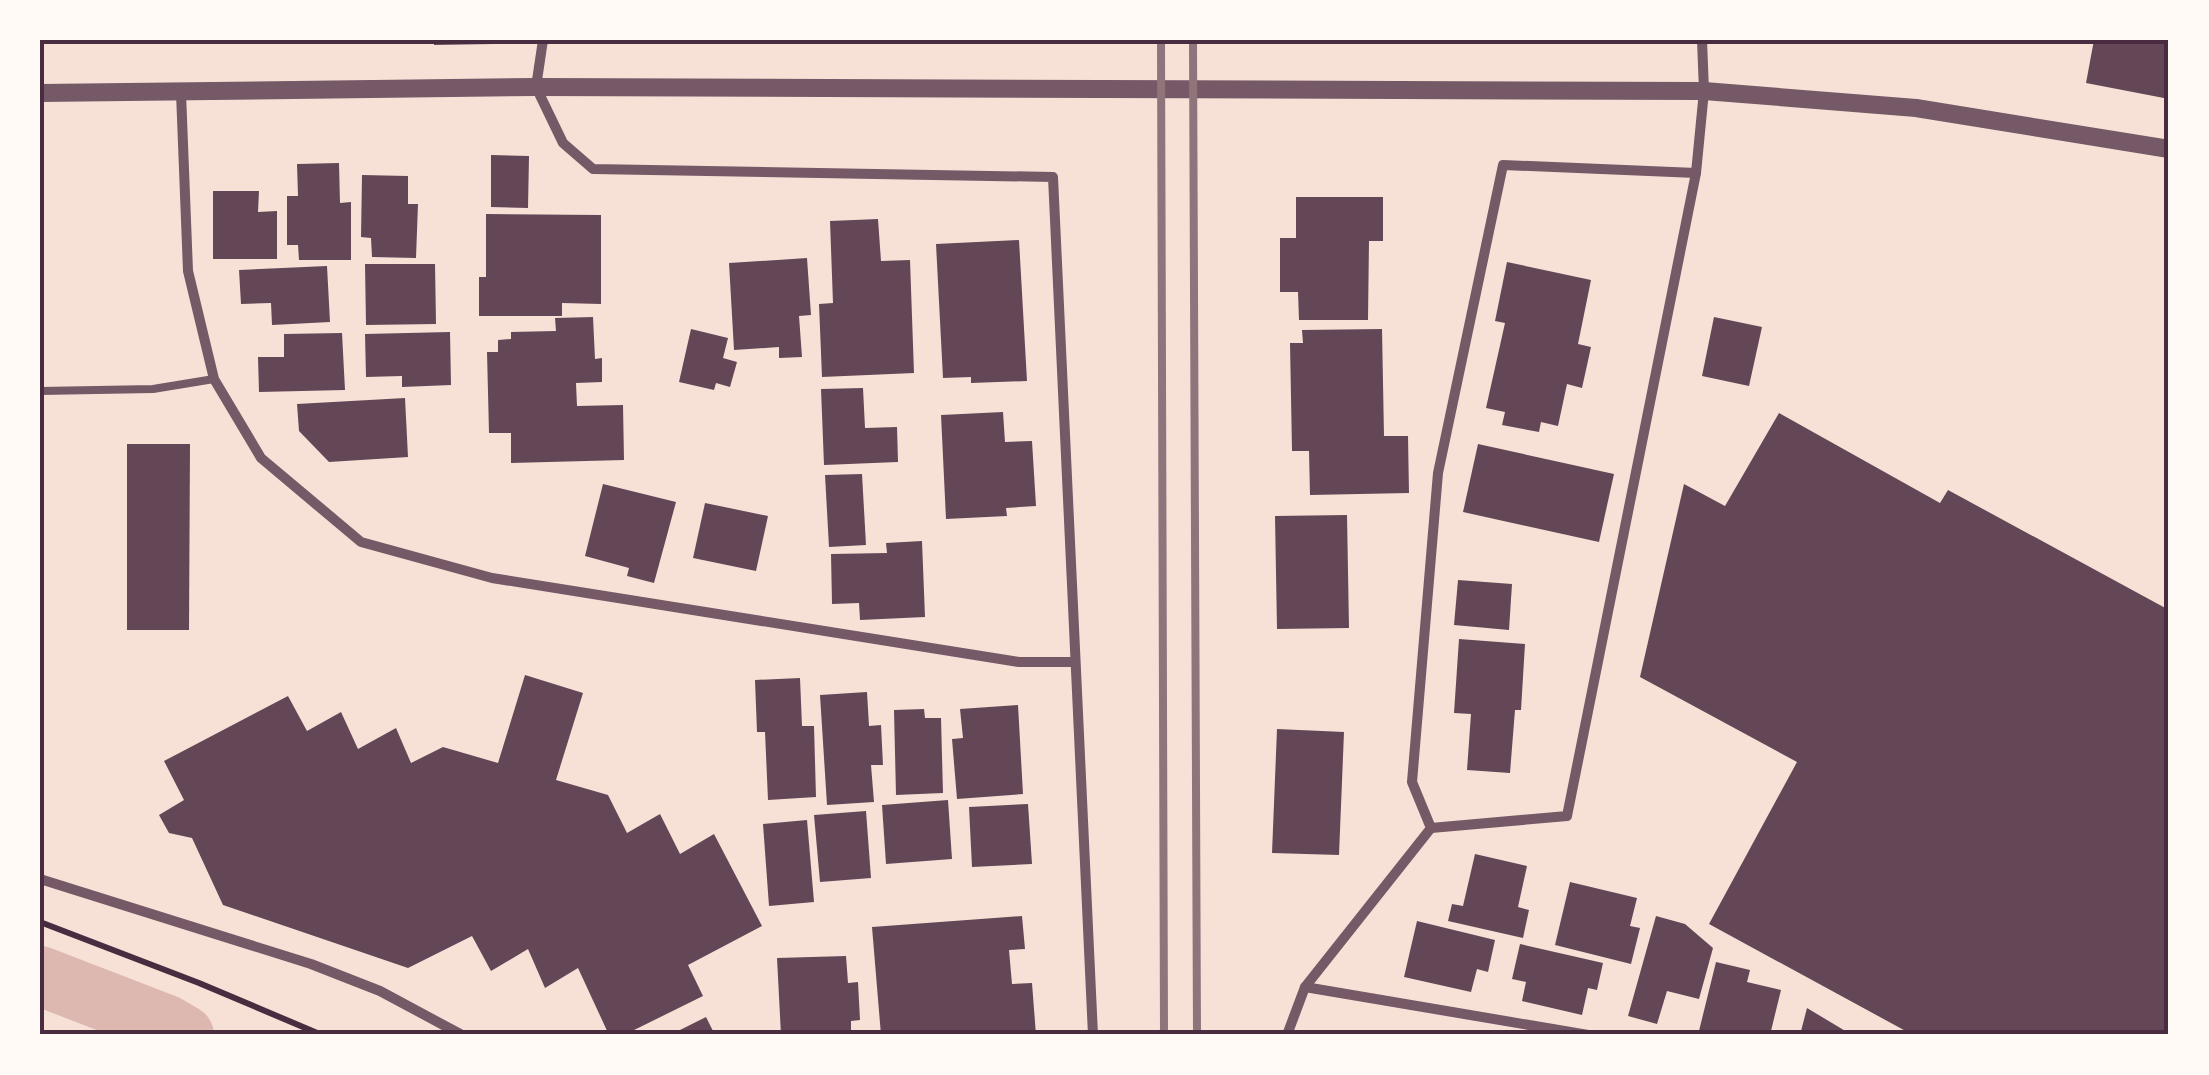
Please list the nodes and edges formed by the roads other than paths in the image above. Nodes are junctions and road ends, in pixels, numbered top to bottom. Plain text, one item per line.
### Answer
1 (543, 40) edge
2 (1702, 40) edge
3 (536, 87) junction
4 (1704, 91) junction
5 (40, 93) edge
6 (181, 93) junction
7 (2169, 149) edge
8 (1696, 173) junction
9 (214, 380) junction
10 (40, 391) edge
11 (1074, 662) junction
12 (1431, 828) junction
13 (40, 879) edge
14 (1305, 987) junction
15 (462, 1035) edge
16 (1093, 1035) edge
17 (1287, 1035) edge
18 (1588, 1035) edge

1 - 3 street
2 - 4 street
3 - 4 street
3 - 6 street
3 - 11 street
4 - 7 street
4 - 8 street
5 - 6 street
6 - 9 street
8 - 12 street
8 - 12 street
9 - 10 lane
9 - 11 street
11 - 16 street
12 - 14 street
13 - 15 street
14 - 17 street
14 - 18 street

